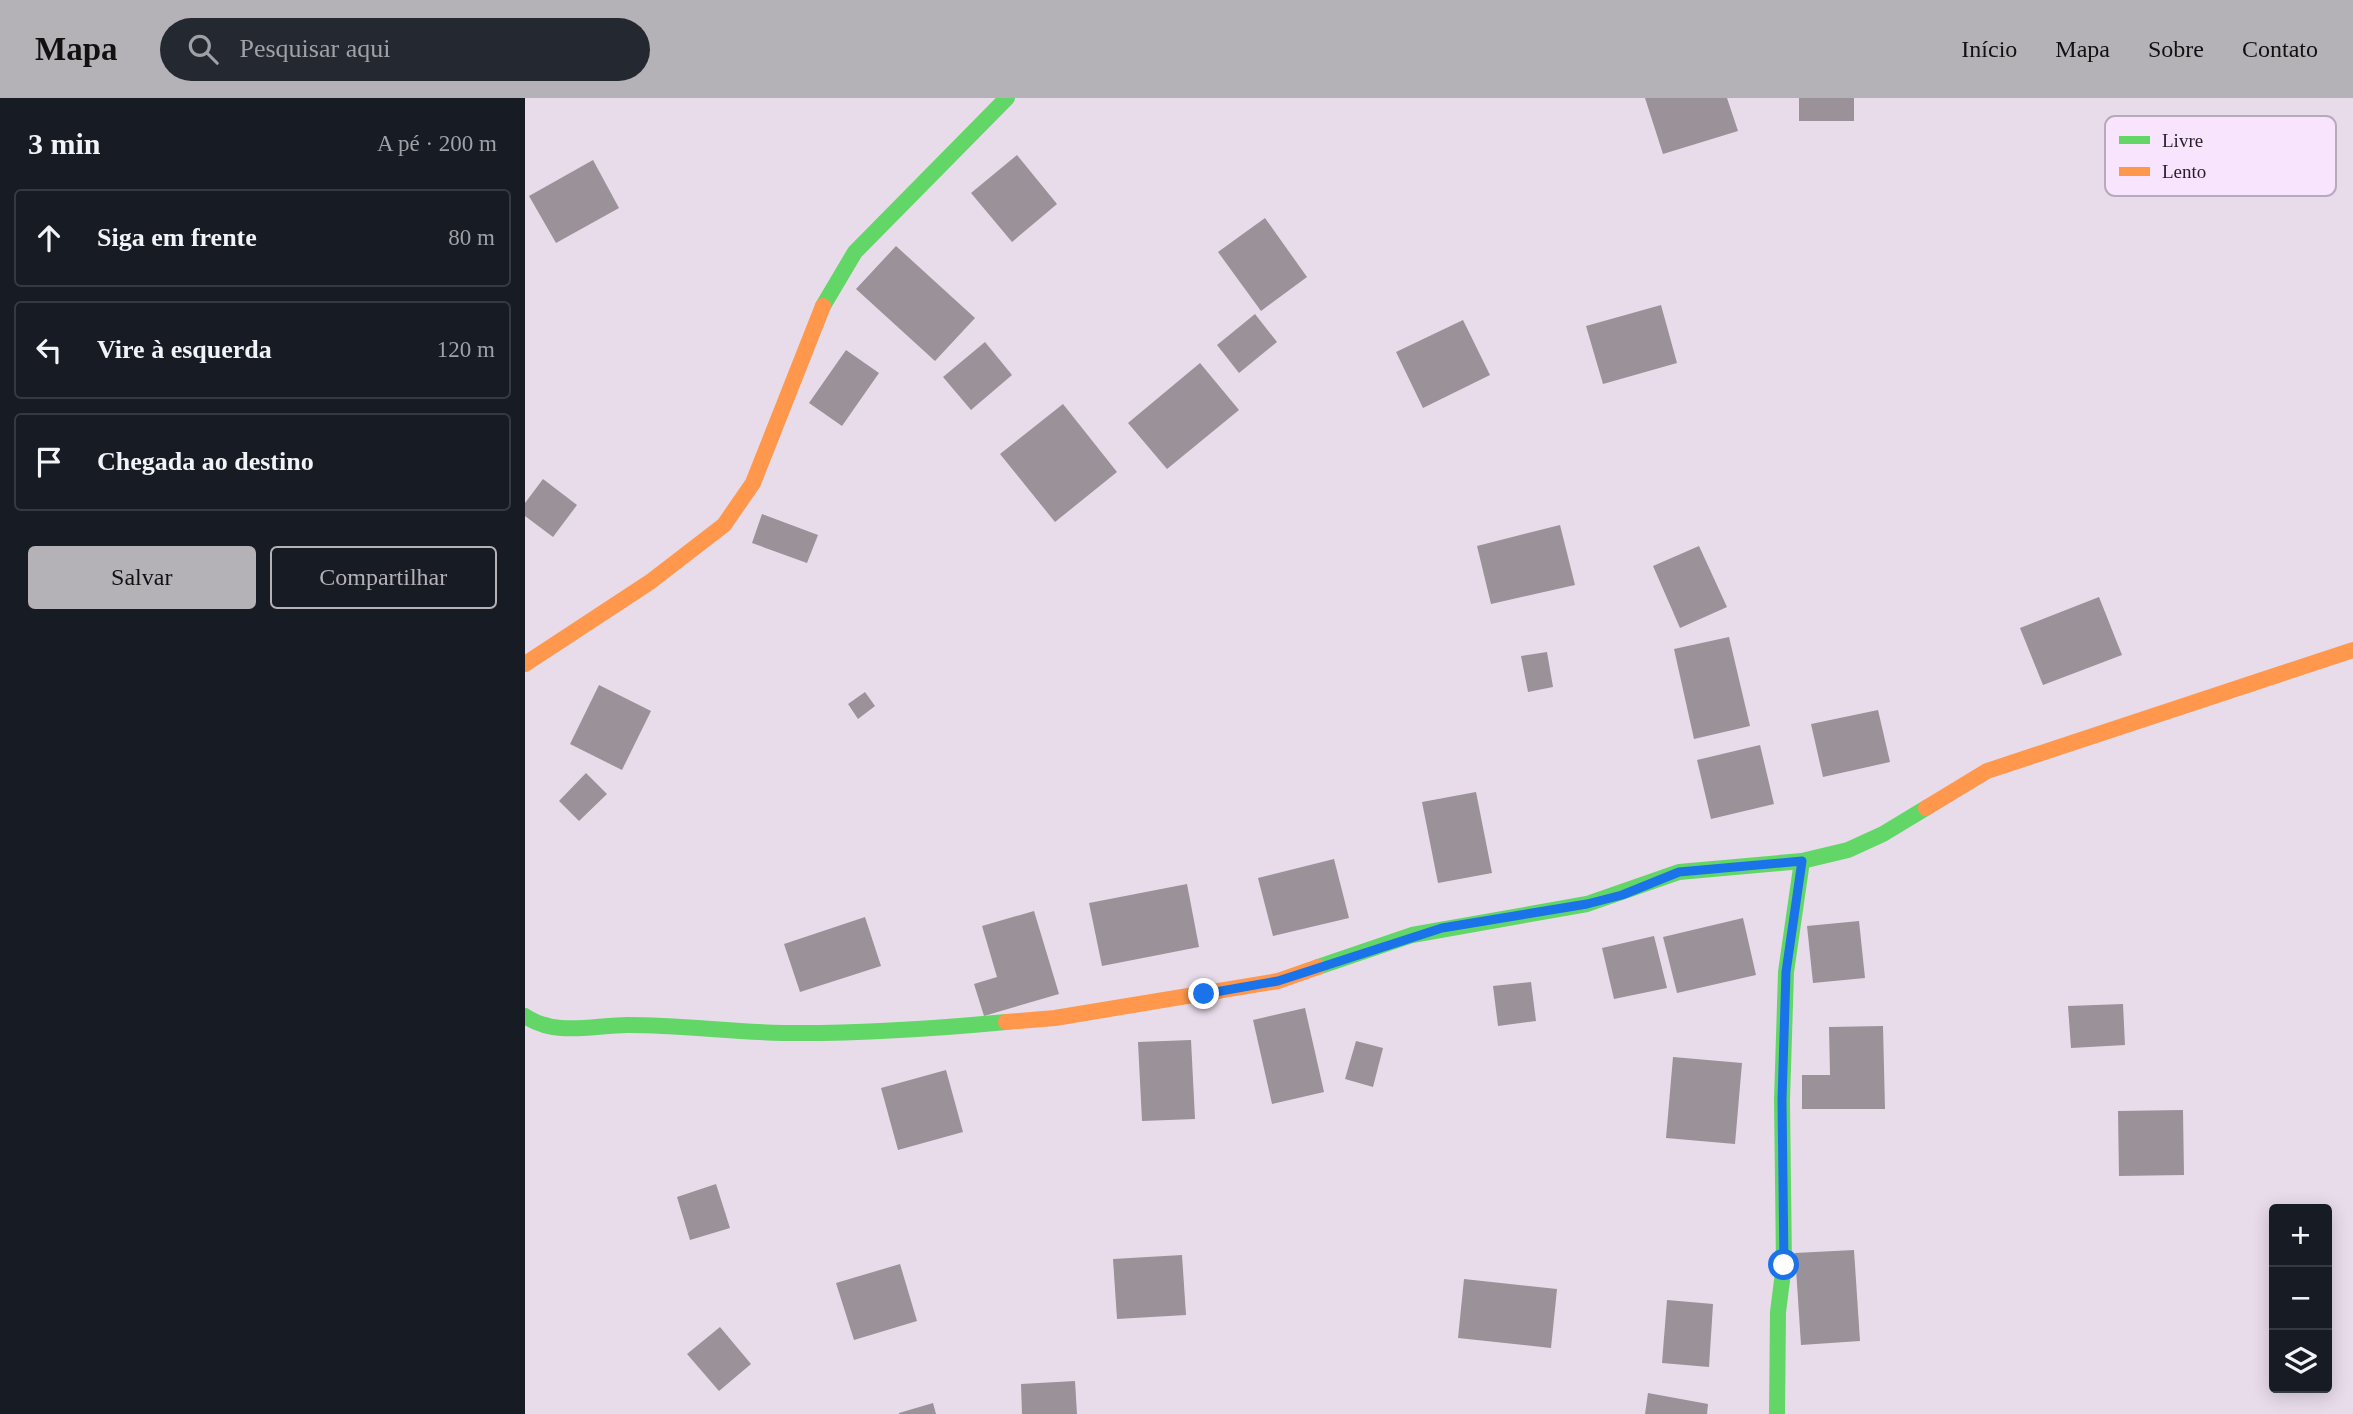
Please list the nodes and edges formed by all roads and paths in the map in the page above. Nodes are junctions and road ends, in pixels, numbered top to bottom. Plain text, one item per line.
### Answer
1 (1007, 98) edge
2 (2353, 650) edge
3 (525, 664) edge
4 (1802, 861) junction
5 (525, 1017) edge
6 (1777, 1414) edge

1 - 3 street
2 - 4 street
4 - 5 street
4 - 6 street

